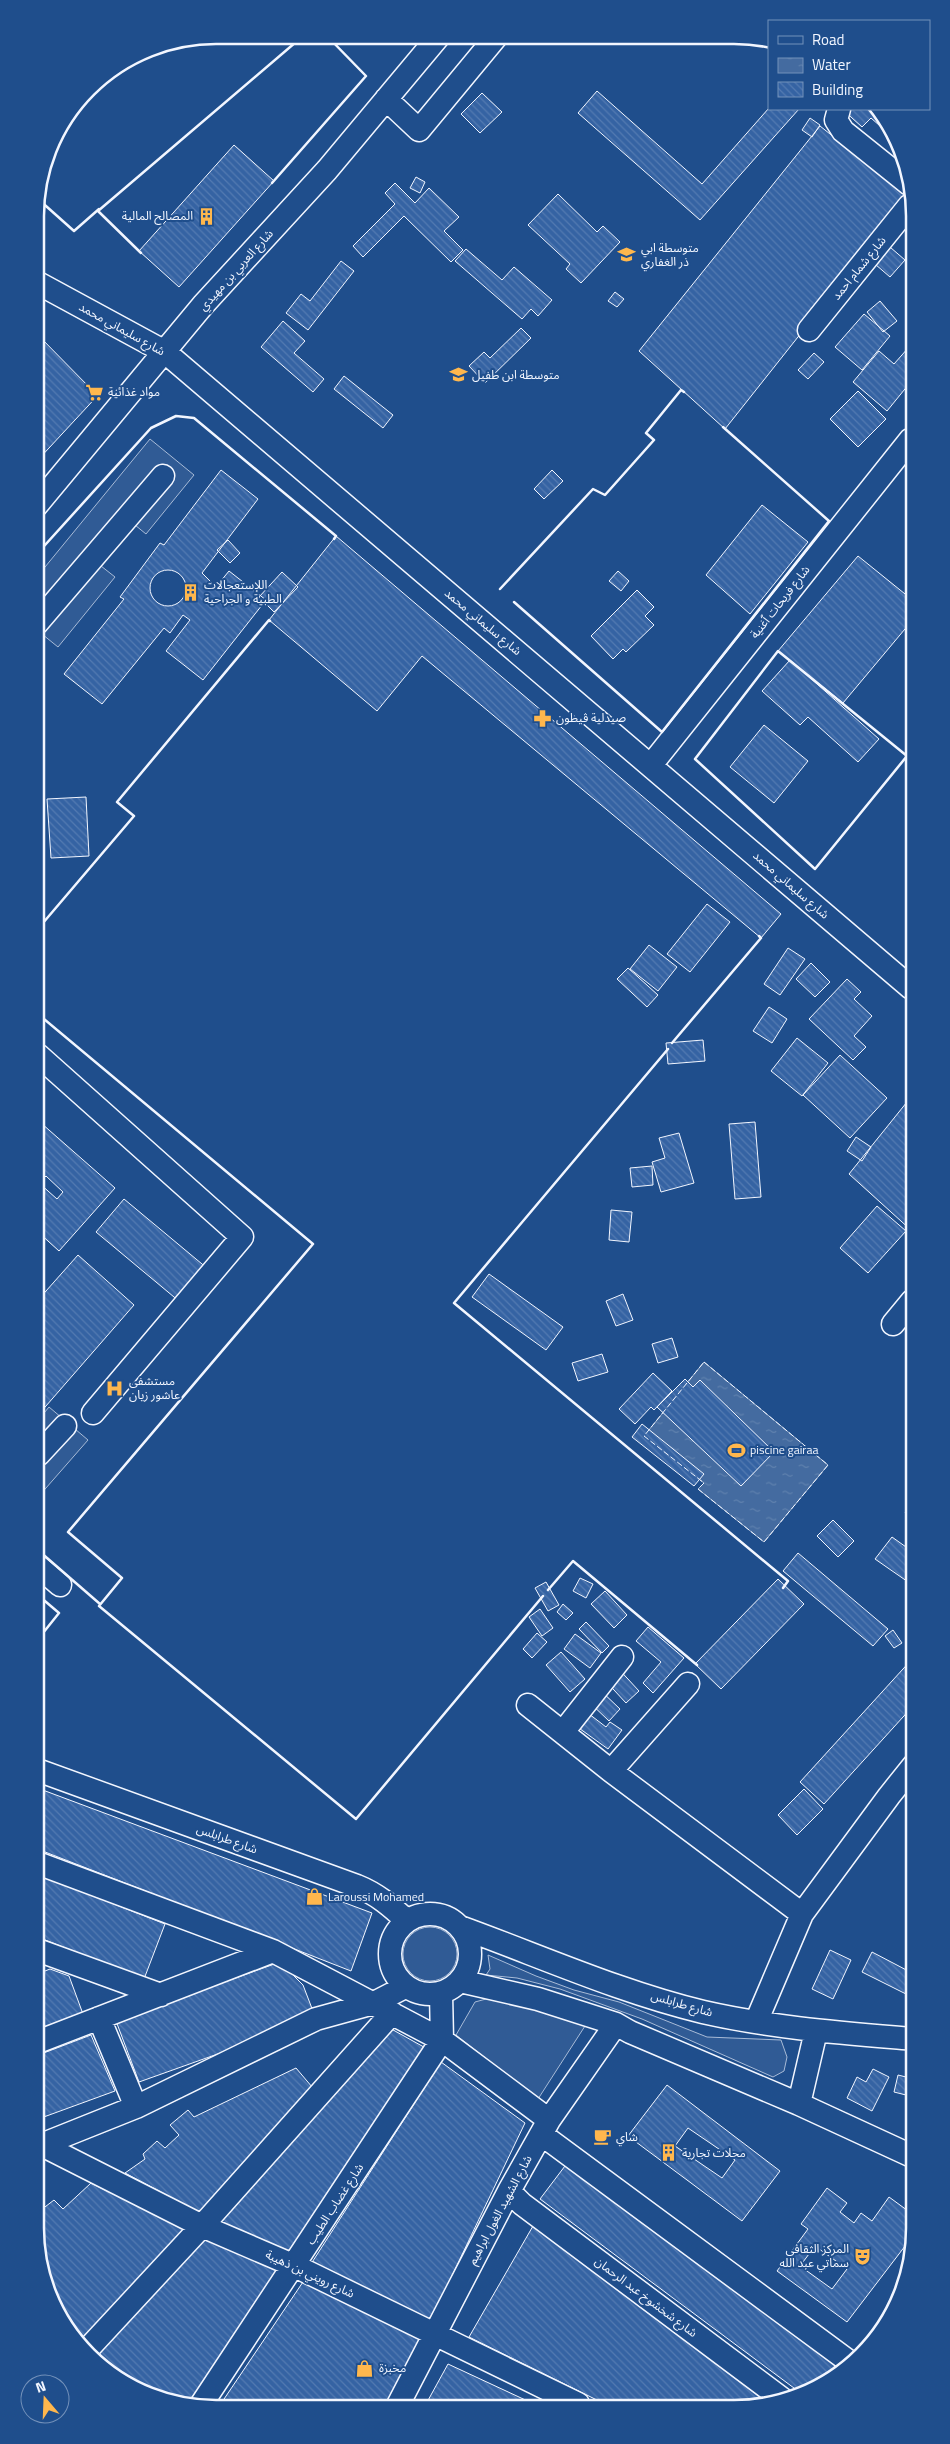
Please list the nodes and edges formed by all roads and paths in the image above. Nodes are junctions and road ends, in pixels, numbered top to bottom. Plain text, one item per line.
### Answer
1 (432, 44) edge
2 (490, 44) edge
3 (386, 99) junction
4 (837, 114) edge
5 (901, 178) edge
6 (906, 210) edge
7 (44, 286) edge
8 (809, 330) dead end
9 (165, 352) junction
10 (906, 448) edge
11 (163, 476) dead end
12 (44, 496) edge
13 (44, 616) edge
14 (651, 765) junction
15 (906, 984) edge
16 (44, 1060) edge
17 (906, 1308) edge
18 (893, 1324) dead end
19 (92, 1413) dead end
20 (64, 1426) dead end
21 (44, 1448) edge
22 (44, 1571) edge
23 (60, 1585) dead end
24 (622, 1657) dead end
25 (688, 1684) dead end
26 (528, 1705) dead end
27 (563, 1732) junction
28 (611, 1771) junction
29 (44, 1772) edge
30 (906, 1775) edge
31 (44, 1865) edge
32 (802, 1914) junction
33 (406, 1921) junction
34 (460, 1927) junction
35 (274, 1951) junction
36 (44, 1953) edge
37 (460, 1981) junction
38 (406, 1987) junction
39 (441, 1993) junction
40 (161, 1994) junction
41 (383, 2008) junction
42 (99, 2018) junction
43 (756, 2022) junction
44 (616, 2024) junction
45 (816, 2031) junction
46 (906, 2038) edge
47 (44, 2039) edge
48 (442, 2040) junction
49 (799, 2104) junction
50 (136, 2106) junction
51 (545, 2127) junction
52 (44, 2144) edge
53 (44, 2147) edge
54 (906, 2153) edge
55 (509, 2191) junction
56 (202, 2226) junction
57 (295, 2266) junction
58 (437, 2333) junction
59 (91, 2346) edge
60 (845, 2359) edge
61 (776, 2394) edge
62 (206, 2400) edge
63 (401, 2400) edge
64 (570, 2400) edge

1 - 3 street, شارع العربي بن مهيدي
2 - 3 street
3 - 9 street, شارع العربي بن مهيدي
4 - 5 street
6 - 8 street, شارع شمام احمد
7 - 9 street, شارع سليماني محمد
9 - 12 street, شارع العربي بن مهيدي
9 - 14 street, شارع سليماني محمد
10 - 14 street, شارع فريحات ٱغنية
11 - 13 street
14 - 15 street, شارع سليماني محمد
16 - 19 street
17 - 18 street
20 - 21 street
22 - 23 street
24 - 27 street
25 - 28 street
26 - 27 street
27 - 28 street
28 - 32 street
29 - 33 street, شارع طرابلس
30 - 32 street
31 - 35 street
32 - 43 street
33 - 34 street
33 - 38 street
34 - 37 street
34 - 43 street, شارع طرابلس
35 - 40 street
35 - 41 street
36 - 40 street
37 - 39 street
37 - 44 street
38 - 39 street
38 - 41 street
39 - 48 street
40 - 42 street
41 - 48 street
41 - 50 street
41 - 56 street
42 - 47 street
42 - 50 street
43 - 45 street, شارع طرابلس
44 - 49 street
44 - 51 street, شارع الشهيد الغول ابراهيم
45 - 46 street, شارع طرابلس
45 - 49 street
48 - 51 street
48 - 57 street, شارع غضاب الطيب
49 - 54 street
50 - 52 street
51 - 55 street, شارع الشهيد الغول ابراهيم
51 - 60 street
53 - 56 street, شارع رويني بن ذهيبة
55 - 58 street, شارع الشهيد الغول ابراهيم
55 - 61 street, شارع شخشوخ عبد الرحمان
56 - 57 street, شارع رويني بن ذهيبة
56 - 59 street
57 - 58 street, شارع رويني بن ذهيبة
57 - 62 street, شارع غضاب الطيب
58 - 63 street, شارع الشهيد الغول ابراهيم
58 - 64 street, شارع رويني بن ذهيبة

